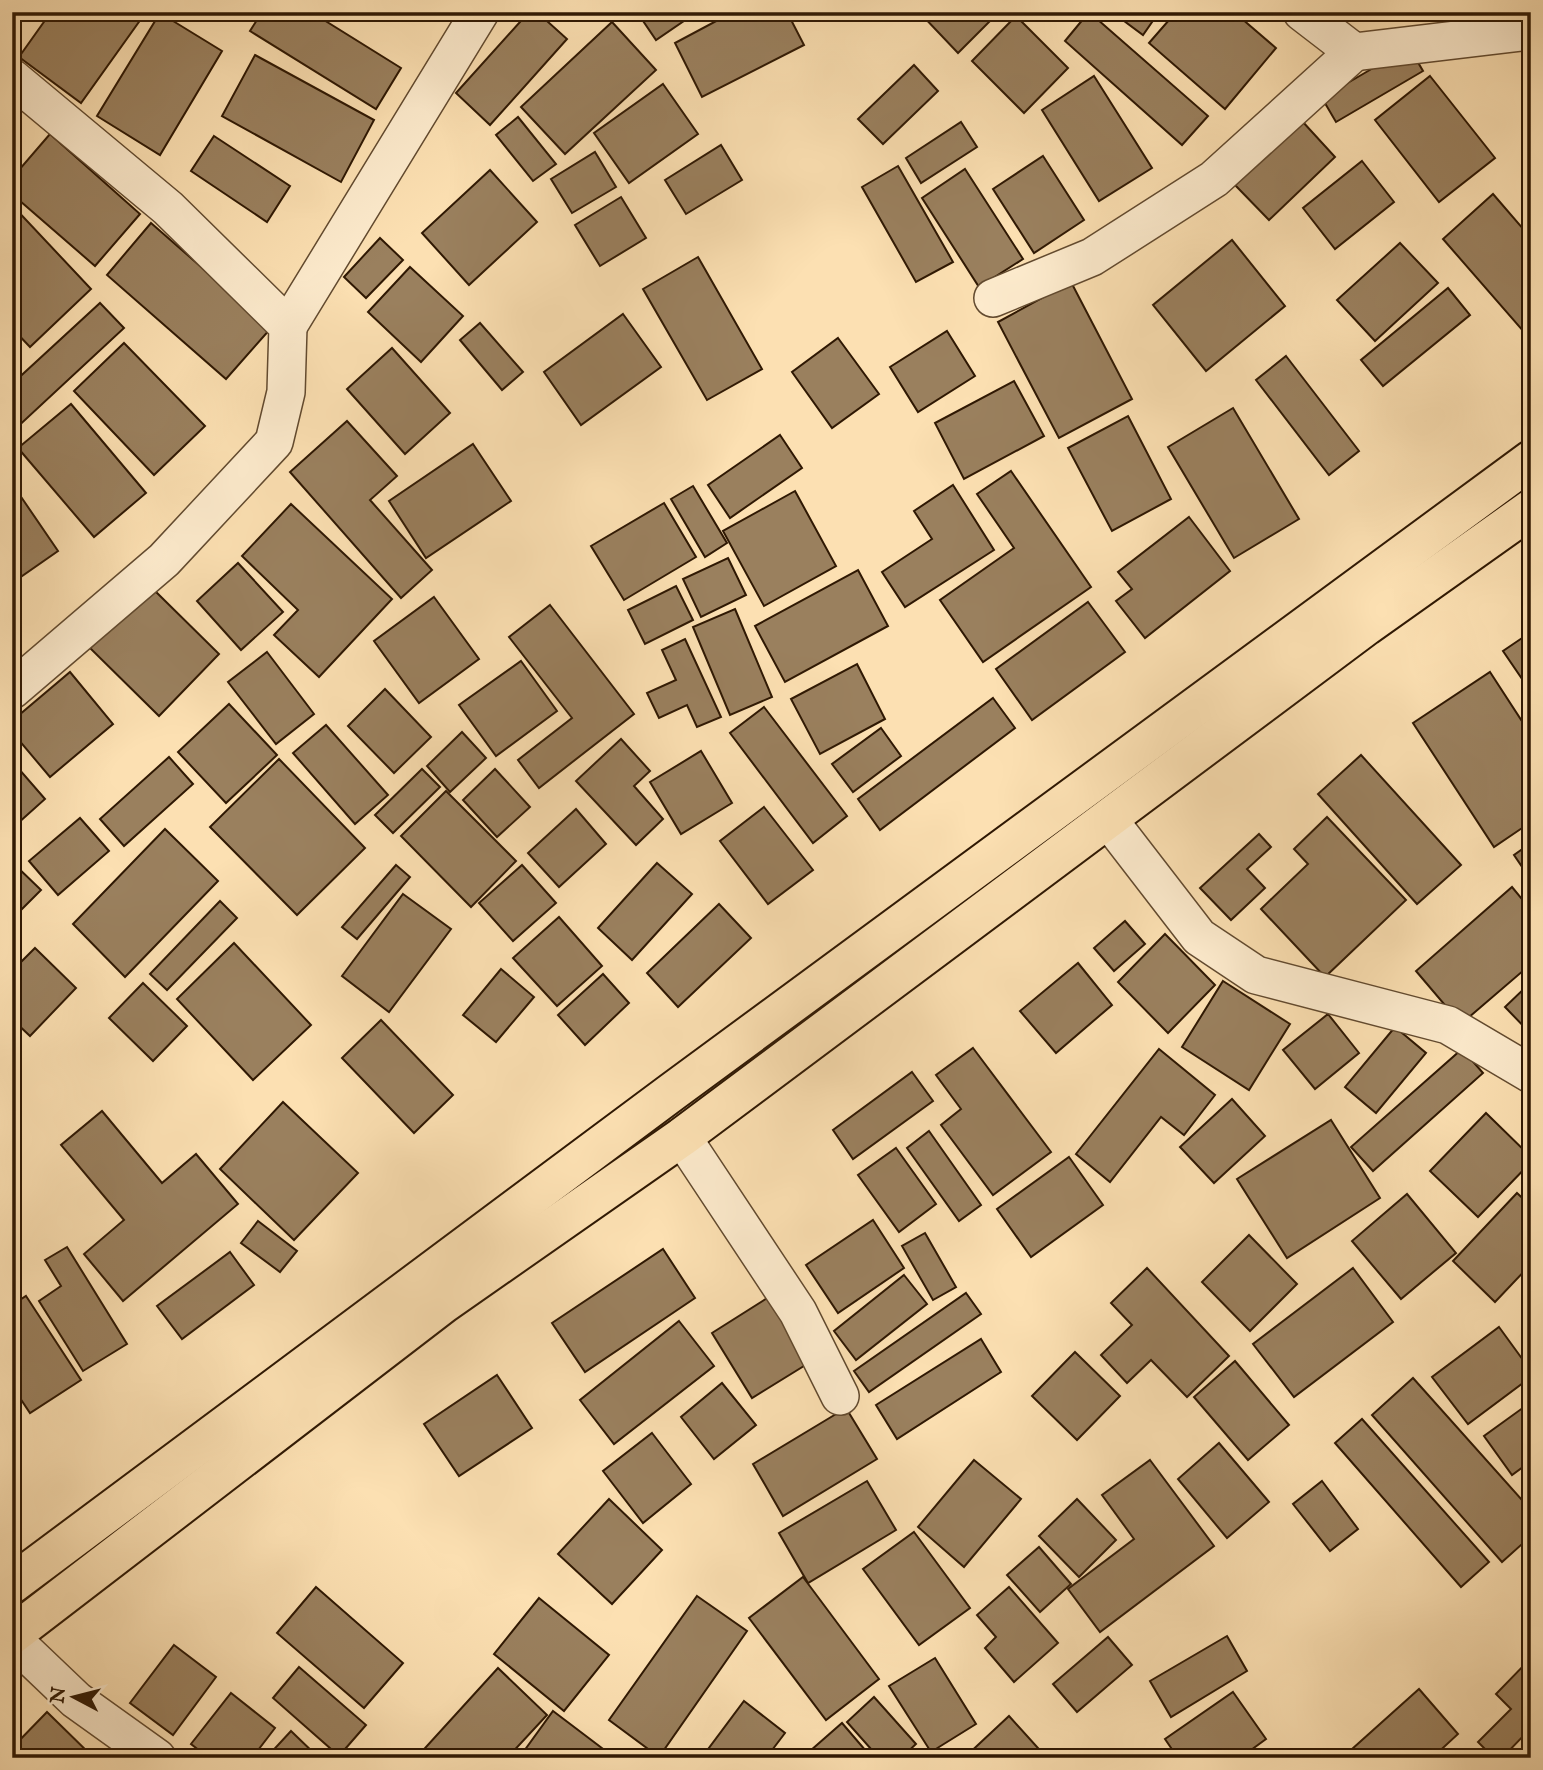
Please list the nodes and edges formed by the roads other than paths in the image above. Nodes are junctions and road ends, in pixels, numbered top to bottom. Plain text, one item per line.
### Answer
1 (480, 12) edge
2 (1302, 12) edge
3 (1531, 21) edge
4 (1354, 52) junction
5 (12, 78) edge
6 (993, 298) dead end
7 (288, 326) junction
8 (1531, 460) edge
9 (1531, 509) edge
10 (12, 690) edge
11 (1108, 818) junction
12 (1531, 1074) edge
13 (682, 1137) junction
14 (840, 1396) dead end
15 (12, 1584) edge
16 (12, 1637) edge
17 (157, 1758) edge

1 - 7 street
2 - 4 street
3 - 4 street
4 - 6 street
5 - 7 street
7 - 10 street
8 - 15 main road
9 - 11 main road
11 - 12 street
11 - 13 main road
13 - 14 street
13 - 16 main road
16 - 17 street

